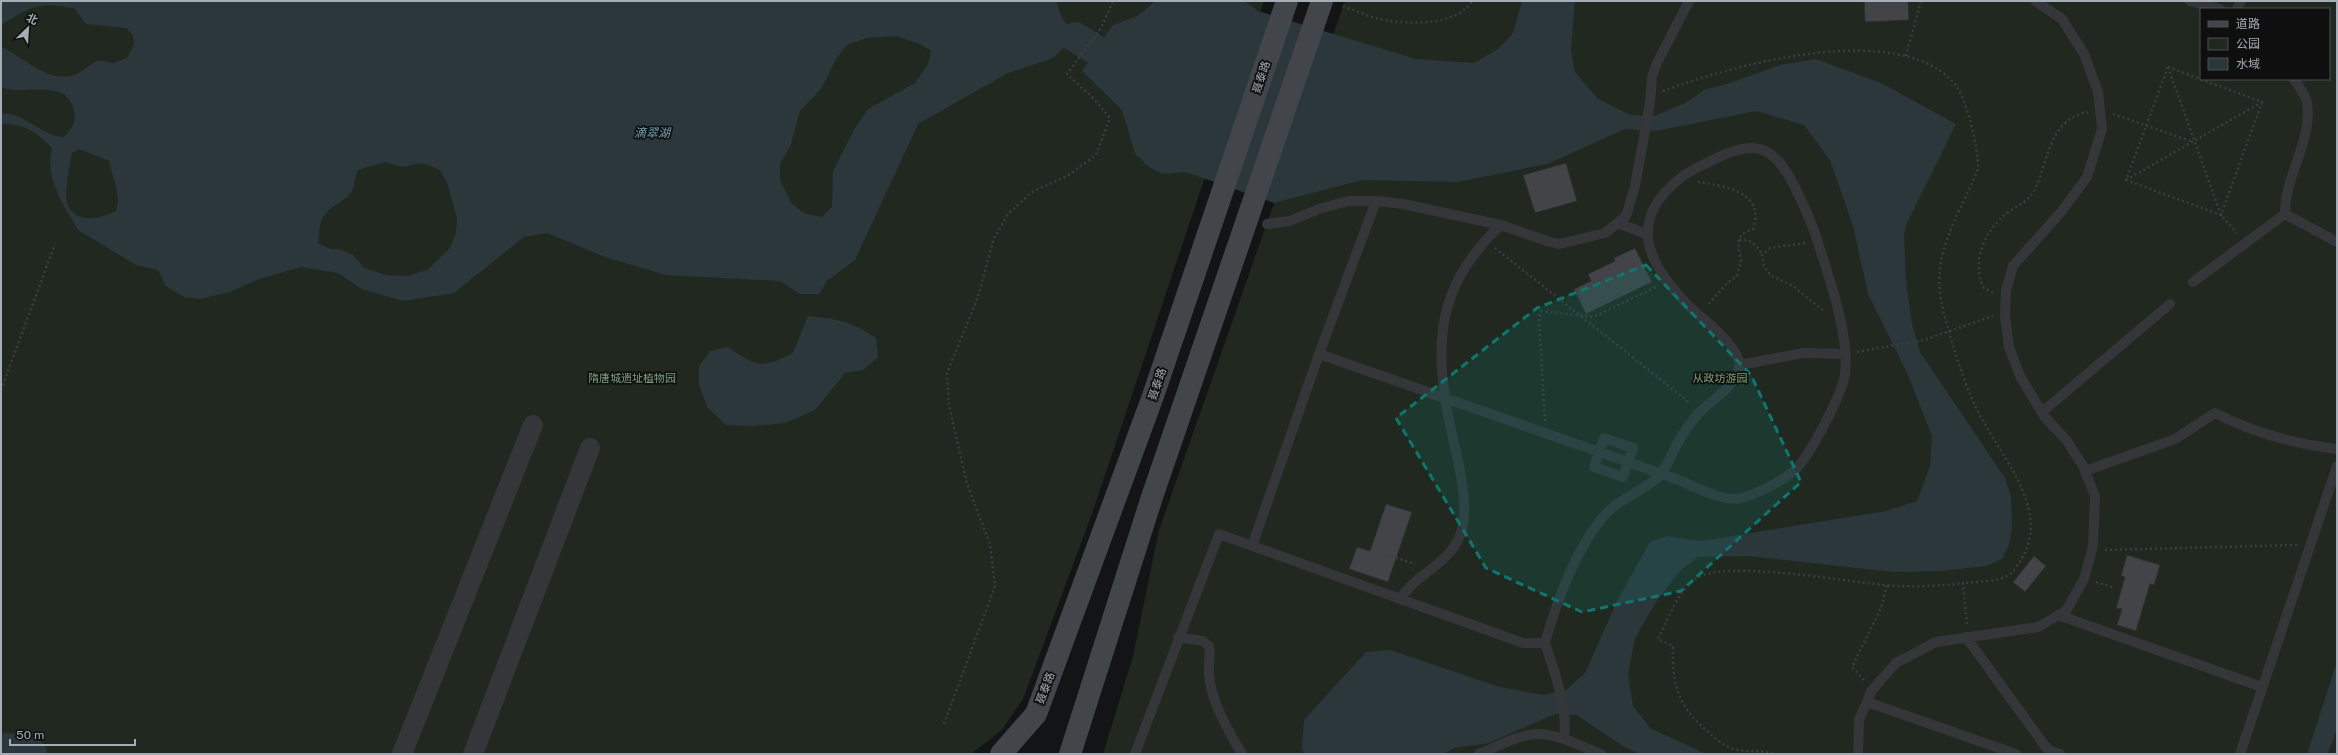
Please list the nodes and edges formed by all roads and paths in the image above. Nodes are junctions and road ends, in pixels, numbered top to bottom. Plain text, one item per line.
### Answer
1 (1113, 1) edge
2 (1287, 1) edge
3 (1322, 1) edge
4 (1472, 1) edge
5 (1689, 1) edge
6 (1921, 1) edge
7 (2035, 1) edge
8 (2190, 1) edge
9 (1343, 6) dead end
10 (2216, 8) edge
11 (1906, 57) junction
12 (2168, 67) junction
13 (2200, 79) edge
14 (2203, 80) edge
15 (2295, 80) edge
16 (1650, 100) junction
17 (2262, 102) junction
18 (2100, 110) junction
19 (2147, 125) junction
20 (2193, 142) junction
21 (1678, 180) junction
22 (2126, 180) junction
23 (1376, 201) junction
24 (2285, 214) junction
25 (2221, 215) junction
26 (1618, 223) junction
27 (1267, 224) dead end
28 (1501, 225) junction
29 (1646, 234) junction
30 (1739, 240) junction
31 (1485, 241) junction
32 (1818, 241) junction
33 (2337, 242) edge
34 (2246, 243) junction
35 (55, 244) dead end
36 (1762, 255) junction
37 (1667, 281) junction
38 (2193, 282) dead end
39 (2006, 300) junction
40 (2170, 304) dead end
41 (2005, 312) junction
42 (1579, 315) junction
43 (1698, 315) junction
44 (1838, 318) junction
45 (1949, 332) junction
46 (1319, 354) junction
47 (1845, 354) junction
48 (1740, 365) junction
49 (1, 390) edge
50 (1445, 398) junction
51 (1700, 411) junction
52 (2042, 412) junction
53 (533, 425) dead end
54 (1546, 434) junction
55 (590, 448) dead end
56 (2337, 449) edge
57 (1599, 452) junction
58 (1628, 462) junction
59 (2337, 466) edge
60 (2085, 471) junction
61 (1662, 474) junction
62 (2310, 545) junction
63 (1252, 546) junction
64 (2092, 550) junction
65 (1391, 556) dead end
66 (1431, 570) junction
67 (2084, 579) junction
68 (1963, 583) junction
69 (1887, 585) junction
70 (2115, 588) dead end
71 (1399, 599) junction
72 (2058, 615) junction
73 (1178, 637) junction
74 (1967, 637) junction
75 (1545, 643) junction
76 (2262, 687) junction
77 (1872, 690) junction
78 (1867, 702) junction
79 (944, 724) dead end
80 (1564, 739) junction
81 (2047, 752) edge
82 (402, 754) edge
83 (473, 754) edge
84 (1001, 754) edge
85 (1070, 754) edge
86 (1135, 754) edge
87 (1242, 754) edge
88 (1479, 754) edge
89 (1601, 754) edge
90 (1773, 754) edge
91 (1858, 754) edge
92 (2016, 754) edge
93 (2060, 754) edge
94 (2240, 754) edge

1 - 79 path
2 - 84 main road, 聂泰路
3 - 85 main road
4 - 9 path
5 - 16 lane
6 - 11 path
7 - 18 lane
8 - 10 lane
11 - 16 path
11 - 45 path
12 - 13 path
12 - 19 path
12 - 20 path
14 - 17 path
15 - 24 lane
16 - 26 lane
17 - 20 path
17 - 25 path
18 - 19 path
18 - 39 lane
18 - 39 path
19 - 20 path
19 - 22 path
20 - 22 path
20 - 25 path
21 - 29 lane
21 - 30 path
21 - 32 lane
22 - 25 path
23 - 27 lane
23 - 28 lane
23 - 46 lane
24 - 33 lane
24 - 34 lane
25 - 34 path
26 - 28 lane
26 - 29 lane
28 - 31 lane
29 - 37 lane
30 - 36 path
30 - 43 path
31 - 42 path
31 - 50 lane
32 - 36 path
32 - 44 lane
34 - 38 lane
35 - 49 path
36 - 44 path
37 - 42 path
37 - 43 lane
39 - 41 lane
40 - 52 lane
41 - 45 path
41 - 52 lane
42 - 51 path
42 - 54 path
43 - 48 lane
44 - 47 lane
45 - 47 path
45 - 68 path
46 - 50 lane
46 - 63 lane
47 - 48 lane
47 - 61 lane
48 - 51 lane
50 - 54 lane
50 - 66 lane
51 - 61 lane
52 - 60 lane
53 - 82 street
54 - 57 lane
55 - 83 street
56 - 60 lane
57 - 58 lane
57 - 58 lane
57 - 58 lane
58 - 61 lane
59 - 62 lane
60 - 64 lane
61 - 75 lane
62 - 64 path
62 - 76 lane
63 - 71 lane
63 - 73 lane
64 - 67 lane
65 - 66 path
66 - 71 lane
67 - 70 path
67 - 72 lane
68 - 69 path
68 - 74 path
69 - 77 path
69 - 90 path
71 - 75 lane
72 - 74 lane
72 - 76 lane
73 - 86 lane
73 - 87 lane
74 - 77 lane
74 - 81 lane
75 - 80 lane
76 - 94 lane
77 - 78 lane
78 - 91 lane
78 - 92 lane
80 - 88 lane
80 - 89 lane
81 - 93 lane

